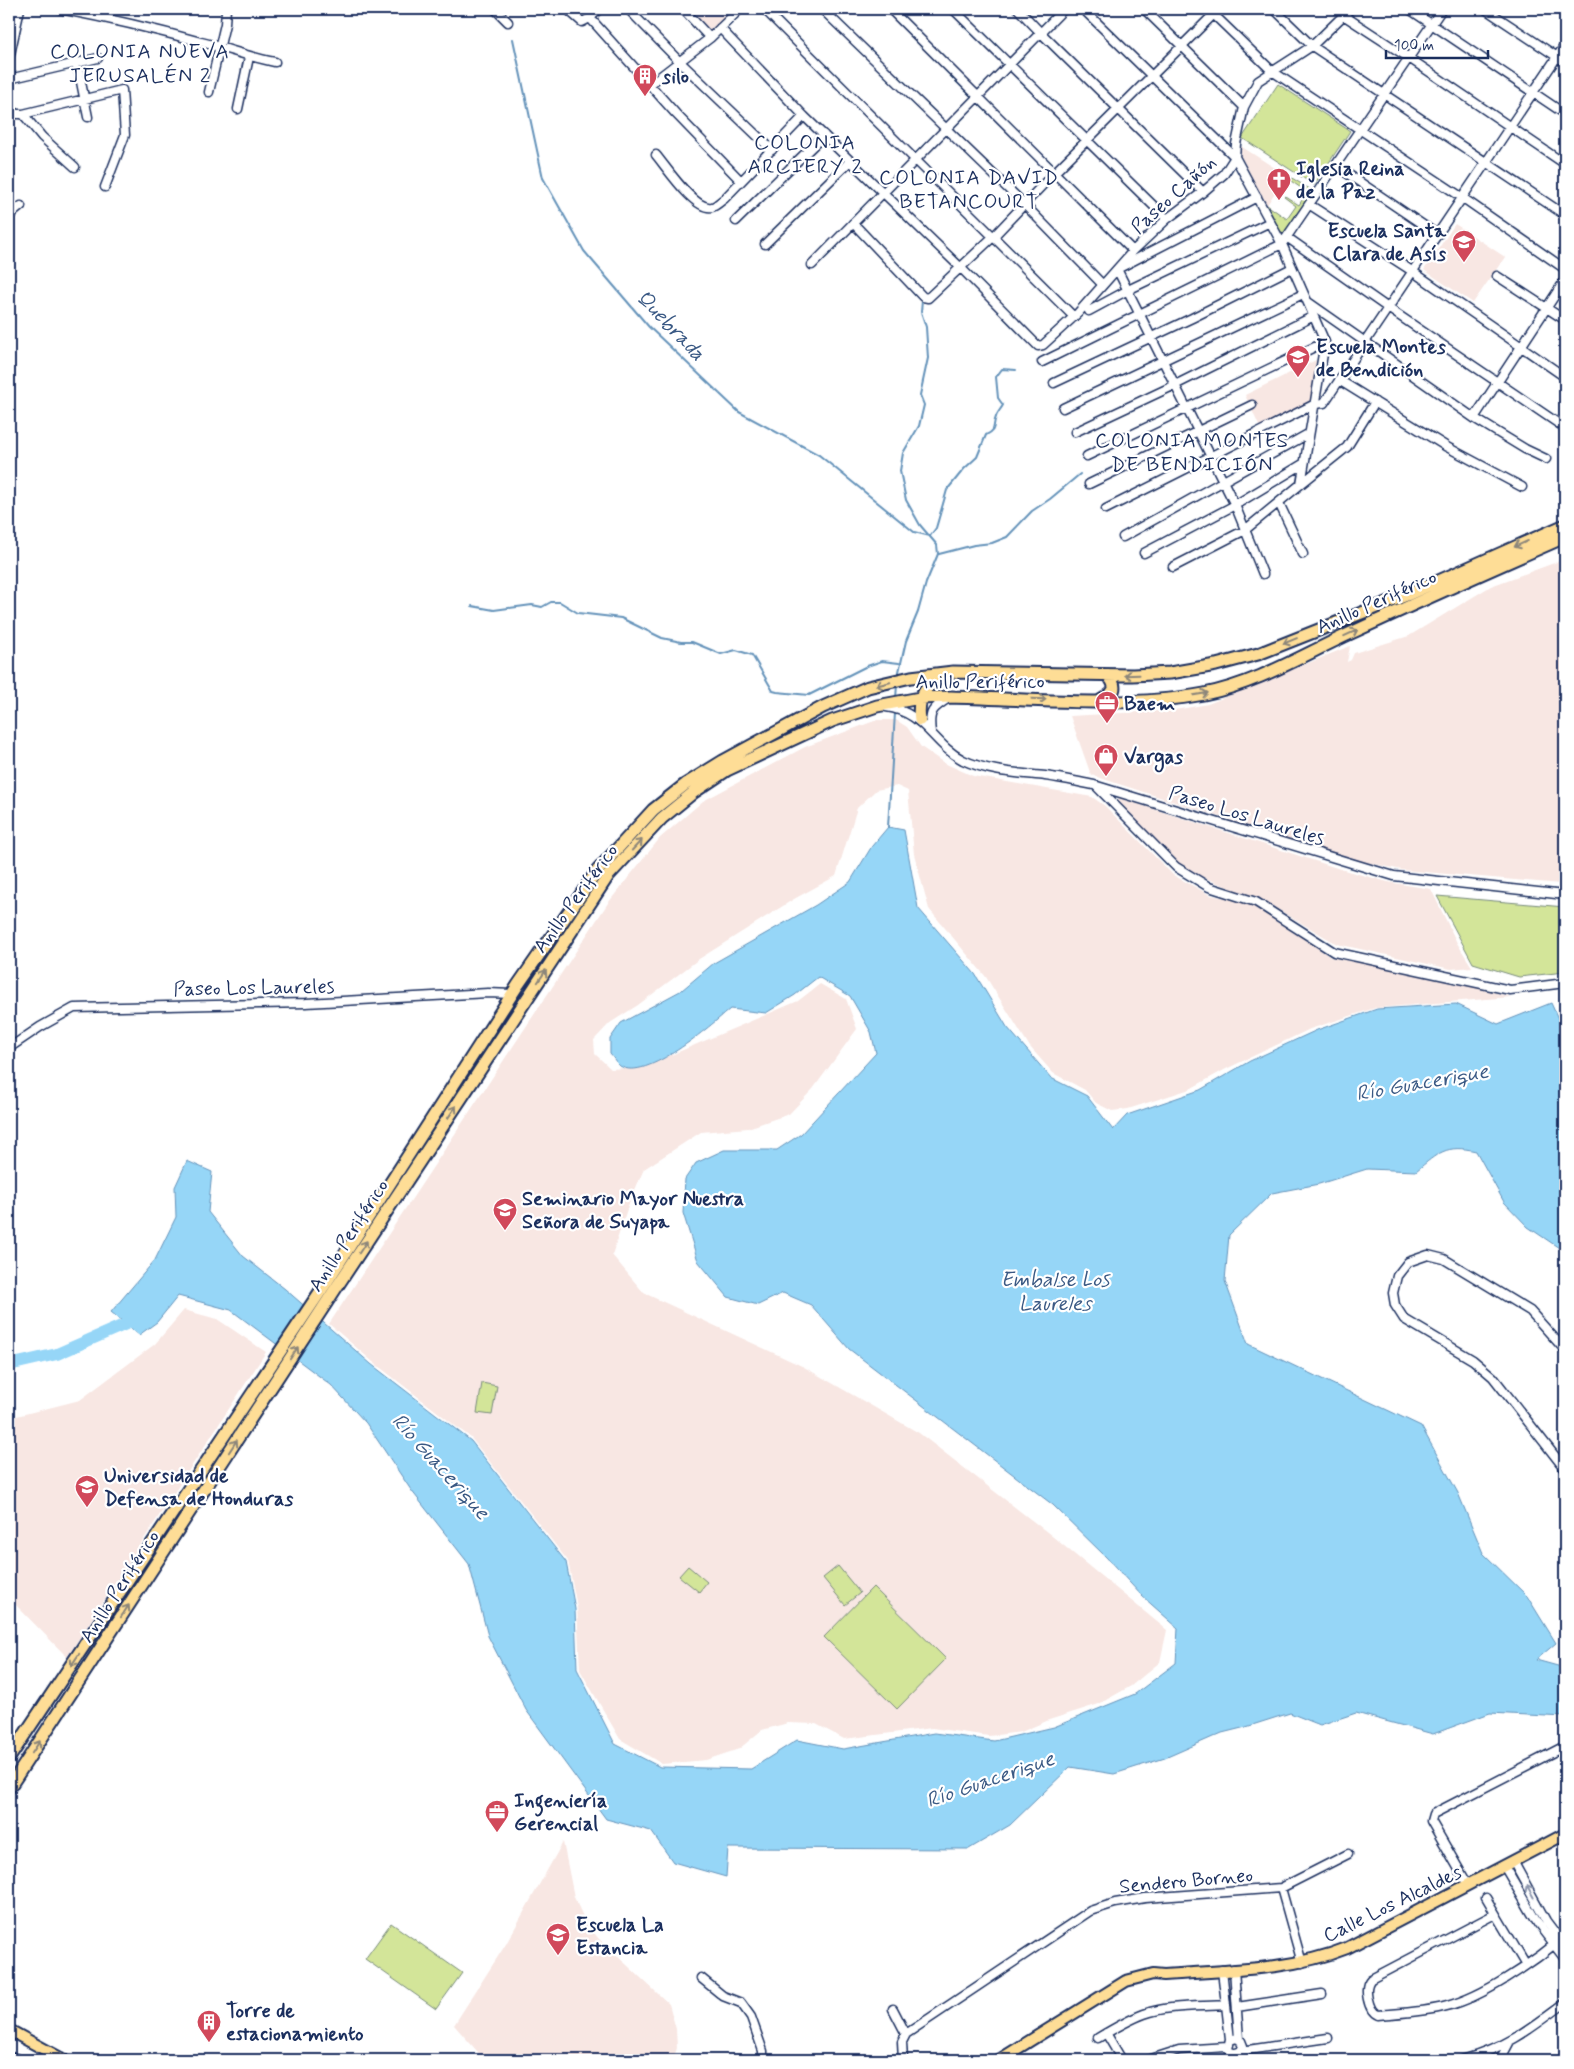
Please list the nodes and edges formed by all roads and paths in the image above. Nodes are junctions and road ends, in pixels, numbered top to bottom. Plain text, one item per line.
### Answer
1 (20, 9) edge
2 (60, 9) edge
3 (226, 9) edge
4 (495, 9) edge
5 (567, 9) edge
6 (599, 9) edge
7 (628, 9) edge
8 (683, 9) edge
9 (740, 9) edge
10 (764, 9) edge
11 (822, 9) edge
12 (890, 9) edge
13 (953, 9) edge
14 (1018, 9) edge
15 (1064, 9) edge
16 (1082, 9) edge
17 (1144, 9) edge
18 (1274, 9) edge
19 (1337, 9) edge
20 (1350, 9) edge
21 (1409, 9) edge
22 (1442, 9) edge
23 (1485, 9) edge
24 (1214, 11) edge
25 (1344, 16) junction
26 (590, 18) junction
27 (508, 22) dead end
28 (1431, 25) junction
29 (720, 28) junction
30 (1040, 33) junction
31 (710, 38) junction
32 (1182, 45) junction
33 (1565, 45) edge
34 (1312, 46) junction
35 (220, 47) junction
36 (249, 57) junction
37 (1557, 57) junction
38 (98, 58) dead end
39 (1409, 58) junction
40 (9, 59) edge
41 (679, 61) junction
42 (77, 62) junction
43 (274, 62) dead end
44 (1565, 62) edge
45 (1010, 64) junction
46 (1272, 71) junction
47 (1151, 77) junction
48 (9, 79) edge
49 (649, 85) junction
50 (209, 92) dead end
51 (1534, 93) junction
52 (1385, 94) junction
53 (978, 97) junction
54 (85, 98) junction
55 (1244, 107) junction
56 (238, 109) dead end
57 (1119, 109) junction
58 (9, 110) edge
59 (23, 114) junction
60 (1565, 114) edge
61 (804, 116) junction
62 (88, 117) dead end
63 (1510, 127) junction
64 (946, 129) junction
65 (1360, 130) junction
66 (824, 135) junction
67 (1087, 141) junction
68 (772, 150) junction
69 (656, 155) dead end
70 (1235, 157) junction
71 (850, 161) junction
72 (914, 161) junction
73 (1486, 163) junction
74 (1565, 164) edge
75 (1336, 166) junction
76 (75, 167) dead end
77 (1055, 172) junction
78 (741, 181) junction
79 (105, 187) dead end
80 (883, 191) junction
81 (1203, 192) junction
82 (1257, 197) junction
83 (1462, 198) junction
84 (1024, 204) junction
85 (1310, 205) junction
86 (21, 206) dead end
87 (1565, 215) edge
88 (9, 216) edge
89 (1167, 219) junction
90 (736, 221) dead end
91 (1270, 222) junction
92 (853, 223) junction
93 (1438, 235) junction
94 (994, 236) junction
95 (1288, 238) junction
96 (765, 244) dead end
97 (1282, 244) junction
98 (1133, 251) junction
99 (812, 265) dead end
100 (961, 268) junction
101 (1292, 268) junction
102 (1117, 269) junction
103 (1565, 269) edge
104 (1412, 271) junction
105 (1497, 276) dead end
106 (1565, 280) edge
107 (1103, 285) junction
108 (1128, 290) junction
109 (1303, 294) junction
110 (1308, 302) junction
111 (1388, 308) junction
112 (1547, 308) junction
113 (1088, 311) dead end
114 (1141, 315) junction
115 (1314, 316) junction
116 (1074, 317) junction
117 (1565, 320) edge
118 (1151, 337) junction
119 (1325, 342) junction
120 (1364, 342) junction
121 (1521, 347) junction
122 (1042, 362) dead end
123 (1163, 362) junction
124 (1565, 377) edge
125 (1339, 380) junction
126 (1498, 382) junction
127 (1054, 383) dead end
128 (1175, 385) junction
129 (1375, 402) junction
130 (1315, 404) junction
131 (1252, 405) dead end
132 (1064, 408) dead end
133 (1188, 409) junction
134 (1474, 418) junction
135 (1565, 428) edge
136 (1198, 431) junction
137 (1075, 432) dead end
138 (1308, 434) junction
139 (1087, 456) dead end
140 (1210, 457) junction
141 (1546, 459) dead end
142 (1303, 464) junction
143 (1222, 481) junction
144 (1089, 484) dead end
145 (1301, 484) junction
146 (1522, 487) dead end
147 (1278, 503) junction
148 (1235, 505) junction
149 (1106, 509) dead end
150 (1565, 524) edge
151 (1246, 530) junction
152 (1123, 537) dead end
153 (1565, 537) edge
154 (1144, 553) dead end
155 (1303, 554) dead end
156 (1173, 567) dead end
157 (1263, 574) dead end
158 (953, 672) junction
159 (1108, 675) junction
160 (951, 697) junction
161 (920, 698) junction
162 (1100, 701) junction
163 (877, 706) junction
164 (920, 720) junction
165 (931, 734) junction
166 (1094, 785) junction
167 (1565, 895) edge
168 (1565, 983) edge
169 (512, 994) junction
170 (9, 1048) edge
171 (331, 1286) junction
172 (1565, 1350) edge
173 (1565, 1469) edge
174 (1565, 1746) edge
175 (9, 1758) edge
176 (9, 1788) edge
177 (1565, 1834) edge
178 (1348, 1854) dead end
179 (1509, 1864) junction
180 (1468, 1885) junction
181 (1281, 1888) junction
182 (1486, 1898) dead end
183 (1495, 1914) junction
184 (1560, 1943) edge
185 (1565, 1959) edge
186 (1302, 1963) junction
187 (1525, 1964) junction
188 (1234, 1969) junction
189 (1222, 1970) junction
190 (1164, 1975) junction
191 (701, 1978) dead end
192 (1322, 1994) dead end
193 (1565, 2003) edge
194 (1226, 2005) junction
195 (1237, 2007) junction
196 (893, 2009) dead end
197 (10, 2032) edge
198 (1106, 2033) junction
199 (906, 2034) junction
200 (1098, 2038) dead end
201 (1328, 2038) dead end
202 (1239, 2039) junction
203 (1509, 2043) junction
204 (1234, 2052) edge
205 (64, 2060) edge
206 (763, 2060) edge
207 (903, 2060) edge
208 (1000, 2060) edge
209 (1009, 2060) edge
210 (1122, 2060) edge
211 (1148, 2060) edge
212 (1462, 2060) edge
213 (1500, 2060) edge

1 - 40 street
2 - 35 street
3 - 35 street
4 - 27 street
5 - 26 street
6 - 26 street
7 - 41 street
8 - 31 street
9 - 29 street
10 - 72 street
11 - 64 street
12 - 53 street
13 - 45 street
14 - 30 street
15 - 30 street
16 - 47 street
17 - 32 street
18 - 34 street
19 - 25 street
20 - 25 street, Paseo Cañón
21 - 28 street
22 - 28 street
23 - 37 street
24 - 32 street
24 - 46 street
25 - 34 street, Paseo Cañón
25 - 39 street
26 - 49 street
28 - 39 street
28 - 51 street
29 - 31 street
29 - 61 street
30 - 45 street
30 - 57 street
31 - 41 street
32 - 47 street
32 - 55 street
33 - 37 street
34 - 46 street, Paseo Cañón
34 - 52 street
35 - 36 street
35 - 50 street
36 - 43 street
36 - 56 street
37 - 44 street
37 - 51 street
38 - 42 street
39 - 52 street
39 - 63 street
41 - 49 street
41 - 68 street
42 - 48 street
42 - 54 street
45 - 53 street
45 - 67 street
46 - 55 street, Paseo Cañón
46 - 65 street
47 - 57 street
47 - 70 street
49 - 78 street
51 - 60 street
51 - 63 street
52 - 65 street
52 - 73 street
53 - 64 street
53 - 77 street
54 - 59 street
54 - 62 street
54 - 79 street
55 - 70 street, Paseo Cañón
57 - 67 street
57 - 81 street
58 - 59 street
59 - 76 street
61 - 66 street
61 - 68 street
63 - 73 street
63 - 74 street
64 - 72 street
64 - 84 street
65 - 75 street
65 - 83 street
66 - 71 street
66 - 90 street
67 - 77 street
67 - 89 street
68 - 78 street
69 - 78 street
70 - 81 street, Paseo Cañón
70 - 82 street
71 - 80 street
71 - 96 street
72 - 80 street
72 - 94 street
73 - 83 street
73 - 87 street
75 - 85 street
75 - 93 street
77 - 84 street
77 - 98 street
80 - 92 street
80 - 100 street
81 - 89 street, Paseo Cañón
82 - 91 street
82 - 102 street
83 - 93 street
83 - 103 street
84 - 94 street
84 - 107 street
85 - 95 street
85 - 104 street
86 - 88 street
89 - 98 street, Paseo Cañón
91 - 97 street
91 - 108 street
92 - 99 street
92 - 100 street
93 - 104 street
94 - 100 street
94 - 116 street
95 - 97 street
95 - 111 street
97 - 101 street
97 - 114 street
98 - 102 street, Paseo Cañón
100 - 116 street, Paseo Cañón
101 - 109 street
101 - 118 street
102 - 107 street, Paseo Cañón
102 - 108 street
104 - 111 street
104 - 121 street
105 - 112 street
106 - 112 street
107 - 116 street, Paseo Cañón
108 - 113 street
108 - 114 street
109 - 110 street
109 - 123 street
110 - 115 street
110 - 120 street
111 - 120 street
111 - 126 street
112 - 117 street
112 - 121 street
114 - 118 street
114 - 122 street
115 - 119 street
115 - 128 street
118 - 123 street
118 - 127 street
119 - 130 street
119 - 133 street
120 - 125 street
120 - 134 street
121 - 124 street
121 - 126 street
123 - 128 street
123 - 132 street
125 - 129 street
125 - 130 street
126 - 134 street
126 - 135 street
128 - 133 street
128 - 137 street
129 - 145 street
129 - 146 street
130 - 138 street
130 - 140 street
131 - 136 street
133 - 136 street
133 - 139 street
134 - 141 street
136 - 140 street
136 - 144 street
138 - 142 street
138 - 143 street
140 - 143 street
140 - 149 street
142 - 145 street
142 - 148 street
143 - 148 street
143 - 152 street
145 - 147 street
147 - 151 street
147 - 155 street
148 - 151 street
148 - 154 street
150 -> 159 highway, Anillo Periférico
151 - 156 street
151 - 157 street
162 -> 153 highway, Anillo Periférico
158 - 159 highway, Anillo Periférico
158 - 161 highway
158 -> 169 highway, Anillo Periférico
159 - 162 highway
160 - 161 highway, Anillo Periférico
160 -> 162 highway, Anillo Periférico
160 - 165 street
161 - 163 highway, Anillo Periférico
161 - 164 highway
163 - 164 street, Paseo Los Laureles
171 -> 163 highway, Anillo Periférico
164 - 165 street, Paseo Los Laureles
165 - 166 street, Paseo Los Laureles
166 - 167 street, Paseo Los Laureles
166 - 168 street
169 - 170 street, Paseo Los Laureles
169 - 171 highway, Anillo Periférico
171 -> 175 highway, Anillo Periférico
176 -> 171 highway, Anillo Periférico
172 - 173 street
174 - 180 street
177 - 179 main road, Calle Los Alcaldes
178 - 181 street
179 - 180 main road, Calle Los Alcaldes
179 - 184 street
180 - 186 main road, Calle Los Alcaldes
181 - 186 street, Sendero Borneo
181 - 199 street, Sendero Borneo
182 - 183 street
183 - 187 street
183 - 187 street
184 - 185 street
184 - 187 street
186 - 188 main road, Calle Los Alcaldes
188 - 189 main road, Calle Los Alcaldes
188 - 195 street
189 - 190 main road, Calle Los Alcaldes
189 - 194 street
190 - 208 main road, Calle Los Alcaldes
190 - 209 main road, Calle Los Alcaldes
191 - 206 street
192 - 195 street
193 - 203 street
194 - 198 street
194 - 204 street
195 - 202 street
196 - 199 street
197 - 205 main road
198 - 200 street
198 - 210 street
199 - 207 street
201 - 204 street
202 - 204 street
202 - 204 street
203 - 212 street
203 - 213 street
204 - 211 street

